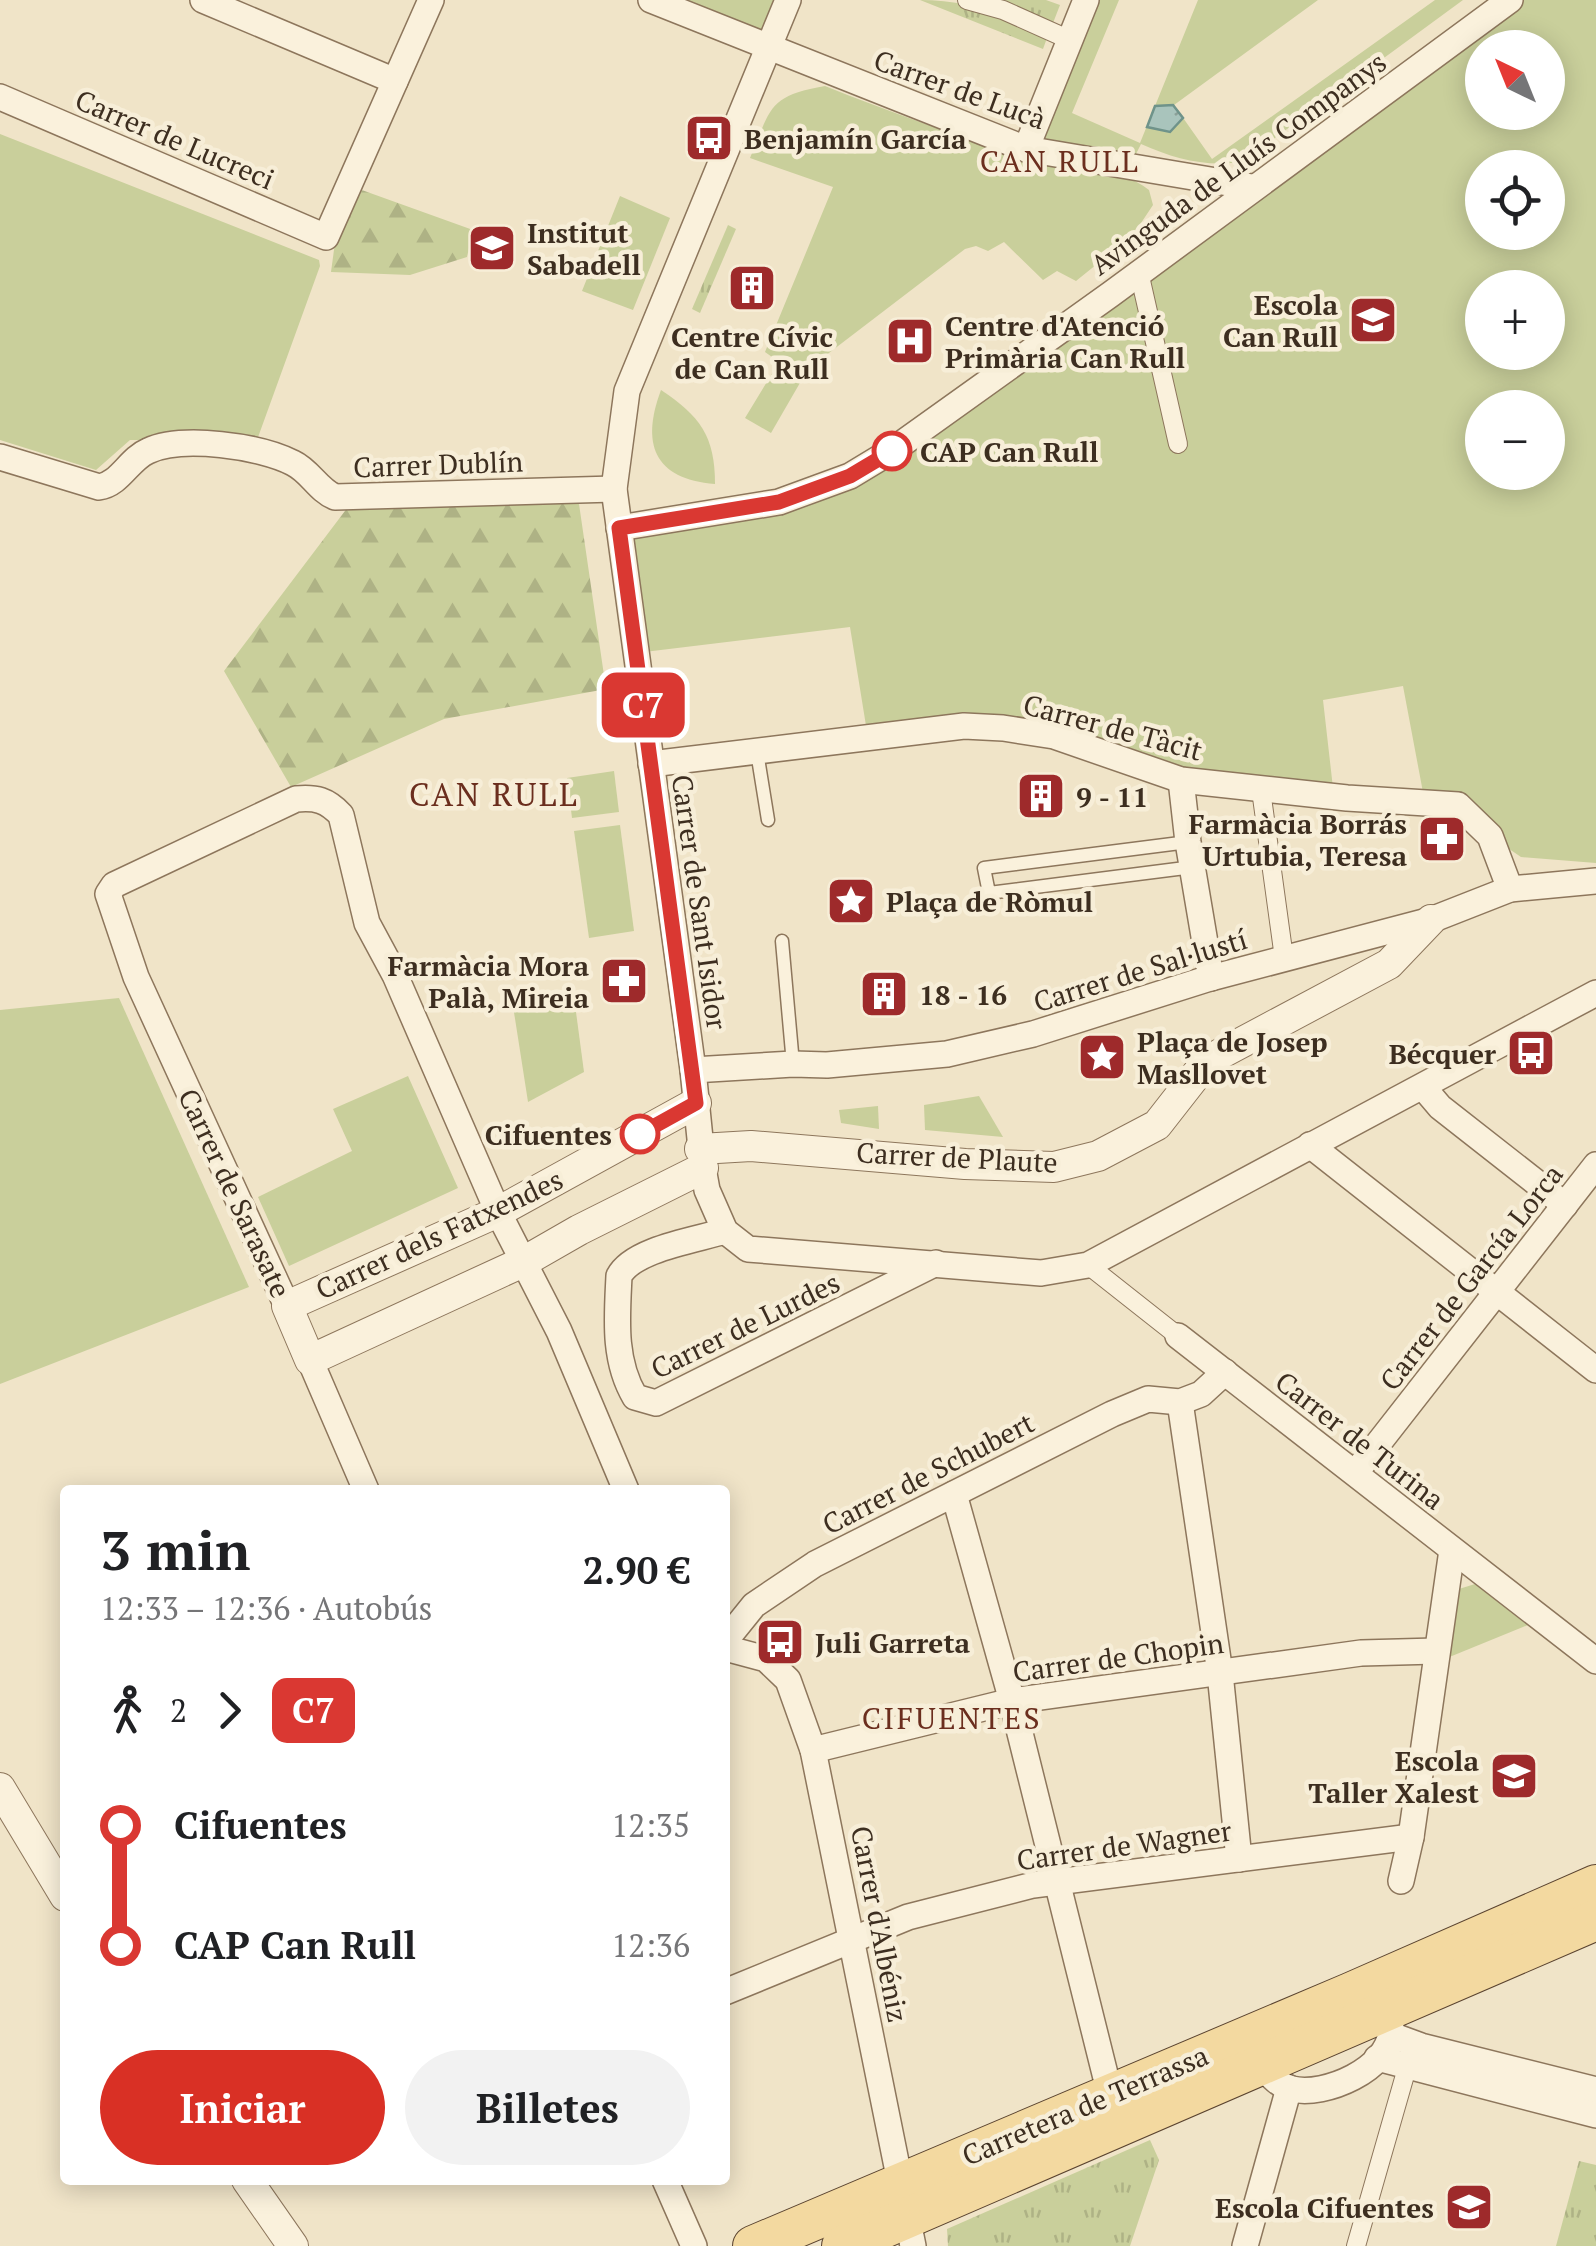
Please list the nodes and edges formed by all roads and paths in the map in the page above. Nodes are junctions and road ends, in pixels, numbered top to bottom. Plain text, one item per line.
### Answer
1 (203, 0) edge
2 (431, 0) edge
3 (651, 0) edge
4 (788, 0) edge
5 (966, 0) edge
6 (1086, 0) edge
7 (1510, 0) edge
8 (1070, 40) junction
9 (769, 49) junction
10 (395, 80) junction
11 (0, 97) edge
12 (1026, 149) junction
13 (1252, 187) junction
14 (1139, 272) junction
15 (1178, 444) dead end
16 (0, 457) edge
17 (614, 489) junction
18 (619, 528) junction
19 (757, 752) junction
20 (651, 764) junction
21 (1182, 780) junction
22 (1261, 790) junction
23 (768, 820) dead end
24 (1191, 854) junction
25 (1596, 882) edge
26 (1510, 889) junction
27 (1431, 920) junction
28 (782, 942) dead end
29 (1284, 958) junction
30 (1211, 978) junction
31 (1596, 993) edge
32 (793, 1064) junction
33 (693, 1070) junction
34 (1423, 1087) junction
35 (696, 1103) junction
36 (1310, 1145) junction
37 (702, 1158) junction
38 (1596, 1165) edge
39 (1565, 1205) junction
40 (498, 1212) junction
41 (729, 1235) junction
42 (525, 1262) junction
43 (936, 1264) junction
44 (1088, 1265) junction
45 (1497, 1293) junction
46 (287, 1306) junction
47 (1178, 1336) joint
48 (310, 1360) junction
49 (1596, 1370) edge
50 (1225, 1372) junction
51 (1180, 1402) junction
52 (1356, 1472) junction
53 (364, 1485) edge
54 (624, 1485) edge
55 (954, 1494) junction
56 (1452, 1550) junction
57 (730, 1637) edge
58 (730, 1646) edge
59 (1436, 1651) junction
60 (1596, 1661) edge
61 (1220, 1673) junction
62 (1012, 1701) junction
63 (814, 1750) junction
64 (0, 1788) edge
65 (1411, 1837) junction
66 (1239, 1859) junction
67 (1058, 1880) junction
68 (1401, 1881) dead end
69 (1596, 1885) edge
70 (60, 1888) edge
71 (1596, 1920) edge
72 (852, 1938) junction
73 (730, 1990) edge
74 (1383, 2010) junction
75 (1377, 2058) junction
76 (1273, 2060) junction
77 (1407, 2068) junction
78 (1596, 2090) edge
79 (1110, 2094) junction
80 (1596, 2115) edge
81 (250, 2185) edge
82 (668, 2185) edge
83 (907, 2216) edge
84 (292, 2246) edge
85 (694, 2246) edge
86 (753, 2246) edge
87 (842, 2246) edge
88 (1245, 2246) edge
89 (1356, 2246) edge

1 - 10 street
2 - 10 street
3 - 9 street, Carrer de Lucà
4 - 9 street, Carrer de Sant Isidor
5 - 8 street
6 - 8 street
7 - 13 street, Avinguda de Lluís Companys
8 - 12 street
9 - 12 street, Carrer de Lucà
9 - 17 street, Carrer de Sant Isidor
10 - 11 street, Carrer de Lucreci
12 - 13 street, Carrer de Lucà
13 - 14 street, Avinguda de Lluís Companys
14 - 15 street
14 - 18 street, Avinguda de Lluís Companys
16 - 17 street, Carrer Dublín
17 - 18 street, Carrer de Sant Isidor
18 - 20 street, Carrer de Sant Isidor
19 - 20 street, Carrer de Tàcit
19 - 21 street, Carrer de Tàcit
19 - 23 lane
20 - 33 street, Carrer de Sant Isidor
21 - 22 street, Carrer de Tàcit
21 - 24 street
22 - 26 street, Carrer de Tàcit
22 - 29 street
24 - 24 lane
24 - 30 street
25 - 26 street, Carrer de Sal·lustí
26 - 27 street, Carrer de Sal·lustí
27 - 29 street, Carrer de Sal·lustí
27 - 37 street, Carrer de Plaute
28 - 32 lane
29 - 30 street, Carrer de Sal·lustí
30 - 32 street, Carrer de Sal·lustí
31 - 34 street
32 - 33 street, Carrer de Sal·lustí
33 - 35 street, Carrer de Sant Isidor
34 - 36 street
34 - 39 street
35 - 37 street, Carrer de Sant Isidor
35 - 40 street, Carrer dels Fatxendes
36 - 44 street
36 - 45 street
37 - 41 street, Carrer de Sant Isidor
37 - 42 street, Carrer dels Fatxendes
38 - 39 street, Carrer de García Lorca
39 - 45 street, Carrer de García Lorca
40 - 42 street
40 - 46 street, Carrer dels Fatxendes
40 - 46 street, Carrer de Sarasate
41 - 43 street
41 - 43 street, Carrer de Lurdes
42 - 48 street, Carrer dels Fatxendes
42 - 54 street
43 - 44 street
44 - 47 street, Carrer de Turina
45 - 49 street
45 - 52 street, Carrer de García Lorca
46 - 48 street, Carrer de Sarasate
47 - 50 street, Carrer de Turina
48 - 53 street, Carrer de Sarasate
50 - 51 street
50 - 52 street, Carrer de Turina
51 - 55 street, Carrer de Schubert
51 - 61 street
52 - 56 street, Carrer de Turina
55 - 57 street, Carrer de Schubert
55 - 62 street
56 - 59 street
56 - 60 street, Carrer de Turina
58 - 63 street, Carrer d'Albéniz
59 - 61 street, Carrer de Chopin
59 - 65 street
61 - 62 street, Carrer de Chopin
61 - 66 street
62 - 63 street, Carrer de Chopin
62 - 67 street
63 - 72 street, Carrer d'Albéniz
64 - 70 street
65 - 66 street, Carrer de Wagner
65 - 68 street
66 - 67 street, Carrer de Wagner
67 - 72 street, Carrer de Wagner
67 - 79 street
69 - 74 main road, Carretera de Terrassa
71 - 74 main road, Carretera de Terrassa
72 - 73 street, Carrer de Wagner
72 - 83 street, Carrer d'Albéniz
74 - 75 street, Carretera de Terrassa
74 - 76 main road, Carretera de Terrassa
74 - 78 street
75 - 76 street, Carretera de Terrassa
75 - 77 street
76 - 79 main road, Carretera de Terrassa
76 - 83 main road, Carretera de Terrassa
76 - 88 street
77 - 80 street
77 - 89 street
79 - 83 main road, Carretera de Terrassa
81 - 84 street
82 - 85 street
83 - 86 main road, Carretera de Terrassa
83 - 87 main road, Carretera de Terrassa

